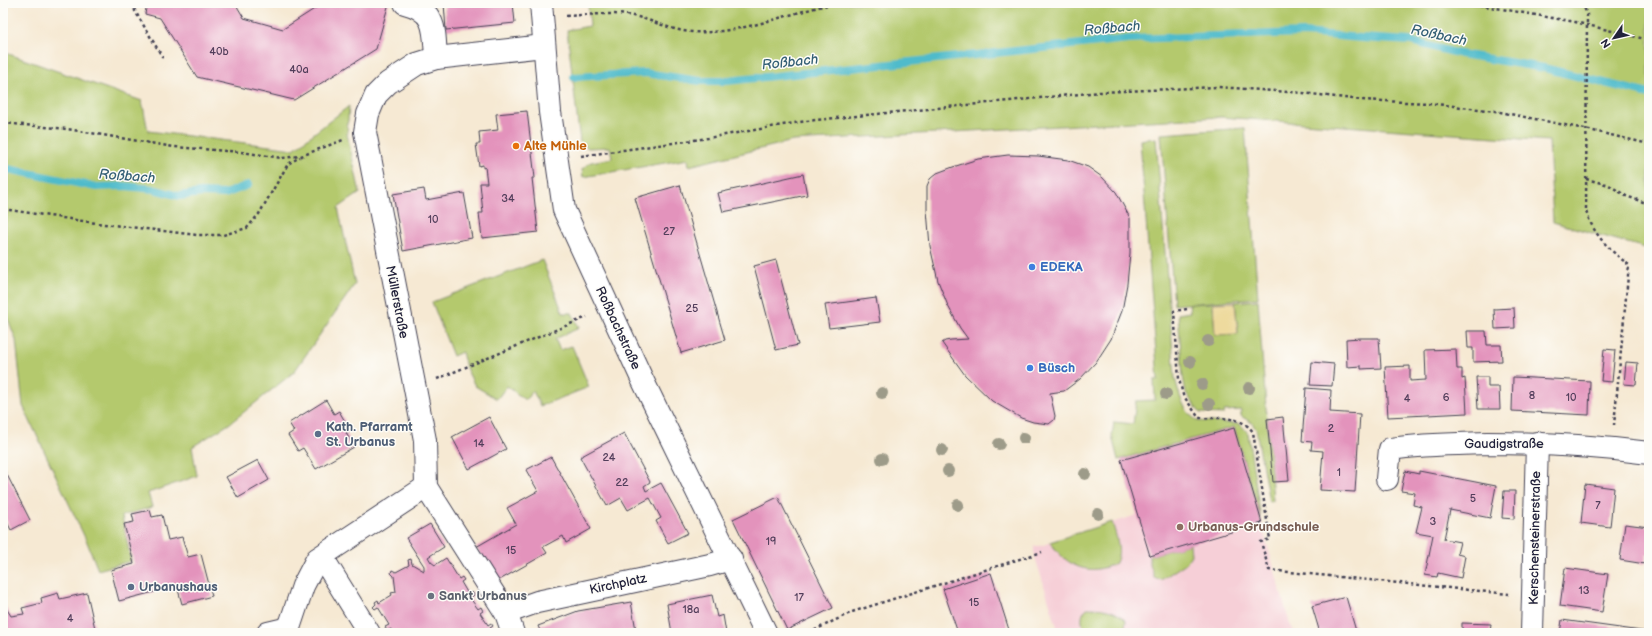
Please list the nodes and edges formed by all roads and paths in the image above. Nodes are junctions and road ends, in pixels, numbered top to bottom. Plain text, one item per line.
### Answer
1 (134, 3) edge
2 (405, 3) edge
3 (838, 3) edge
4 (1468, 3) edge
5 (1582, 3) edge
6 (541, 10) edge
7 (1587, 25) junction
8 (1649, 40) edge
9 (544, 46) junction
10 (162, 58) dead end
11 (436, 58) junction
12 (3, 123) edge
13 (1585, 129) junction
14 (365, 132) junction
15 (1649, 144) edge
16 (301, 156) junction
17 (556, 159) junction
18 (1586, 179) junction
19 (1649, 204) edge
20 (3, 209) edge
21 (1187, 309) dead end
22 (590, 316) dead end
23 (431, 382) dead end
24 (1537, 443) junction
25 (1612, 448) junction
26 (1649, 452) edge
27 (1387, 479) dead end
28 (426, 487) junction
29 (1042, 552) dead end
30 (322, 557) junction
31 (731, 559) junction
32 (1533, 595) junction
33 (510, 623) edge
34 (290, 631) edge
35 (268, 633) edge
36 (369, 633) edge
37 (766, 633) edge
38 (808, 633) edge
39 (1532, 633) edge

1 - 10 path
2 - 11 street
3 - 6 path
4 - 7 path
5 - 7 path
6 - 9 street, Roßbachstraße
7 - 8 path
7 - 13 path
9 - 11 street, Müllerstraße
9 - 17 street, Roßbachstraße
11 - 14 street, Müllerstraße
12 - 16 path
13 - 15 path
13 - 17 path
13 - 18 path
14 - 16 path
14 - 28 street, Müllerstraße
16 - 20 path
17 - 31 street, Roßbachstraße
18 - 19 path
18 - 25 path
21 - 32 path
22 - 23 path
24 - 25 street, Gaudigstraße
24 - 27 street, Gaudigstraße
24 - 32 street, Kerschensteinerstraße
25 - 26 street, Gaudigstraße
28 - 30 street
28 - 33 street, Kirchplatz
29 - 38 path
30 - 34 street
30 - 36 street
31 - 33 street, Kirchplatz
31 - 37 street, Roßbachstraße
32 - 39 street, Kerschensteinerstraße
34 - 35 street

